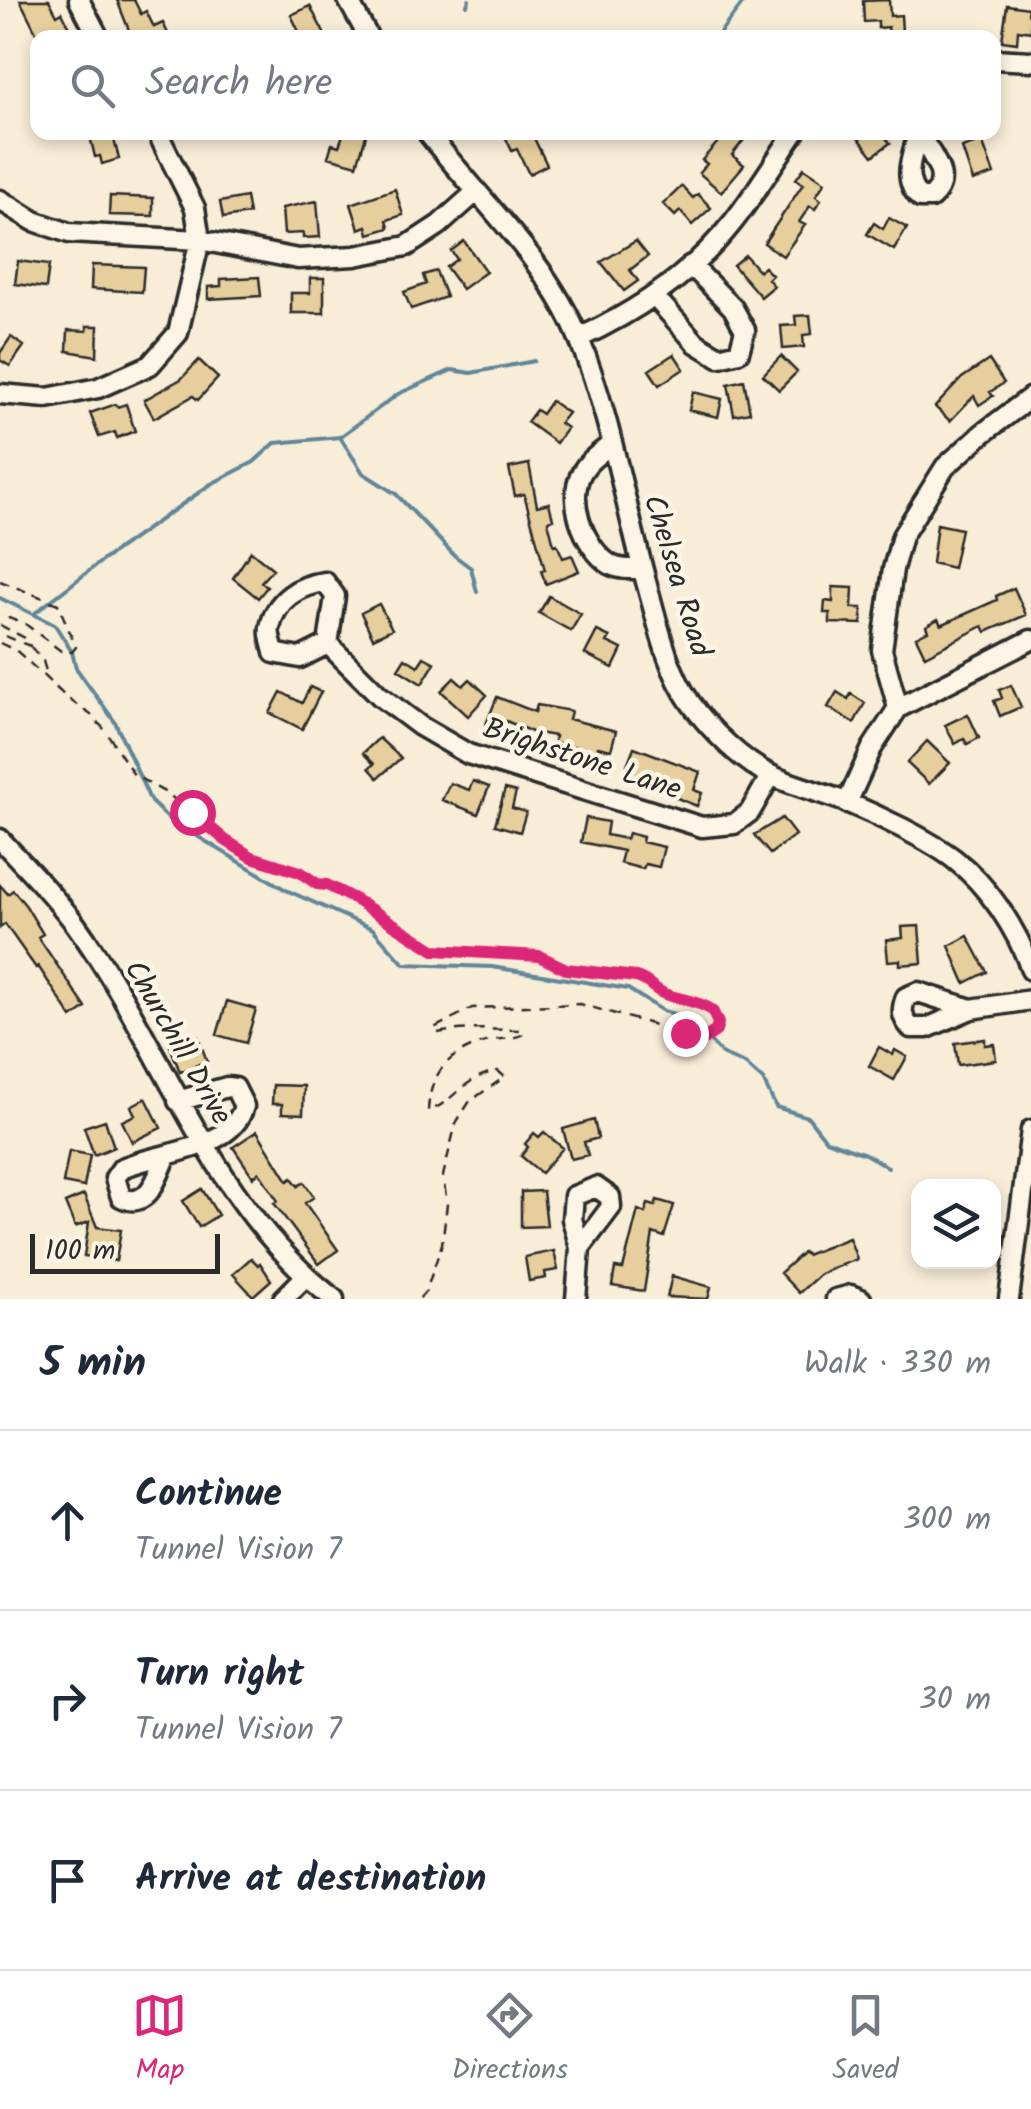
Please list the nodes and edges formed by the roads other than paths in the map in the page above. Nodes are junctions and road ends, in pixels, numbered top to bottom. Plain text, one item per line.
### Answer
1 (78, 0) edge
2 (348, 0) edge
3 (95, 30) edge
4 (365, 30) edge
5 (1001, 59) edge
6 (1031, 61) edge
7 (161, 140) edge
8 (432, 140) edge
9 (789, 140) edge
10 (475, 193) junction
11 (0, 200) edge
12 (200, 240) junction
13 (691, 265) junction
14 (655, 297) junction
15 (579, 338) junction
16 (0, 394) edge
17 (1031, 397) edge
18 (610, 445) junction
19 (642, 569) junction
20 (1031, 640) edge
21 (328, 644) junction
22 (898, 708) junction
23 (771, 776) junction
24 (847, 803) junction
25 (0, 840) edge
26 (1031, 970) edge
27 (1031, 1000) edge
28 (971, 1009) dead end
29 (178, 1101) junction
30 (1031, 1130) edge
31 (204, 1144) junction
32 (166, 1156) dead end
33 (580, 1248) dead end
34 (305, 1277) junction
35 (283, 1299) edge
36 (334, 1299) edge
37 (576, 1299) edge
38 (836, 1299) edge
39 (862, 1299) edge
40 (1009, 1299) edge

1 - 3 street
2 - 4 street
5 - 6 street
7 - 12 street
8 - 10 street, Chelsea Road
9 - 13 street
10 - 12 street
10 - 15 street, Chelsea Road
11 - 12 street
12 - 16 street
13 - 14 street
13 - 14 street
14 - 15 street
15 - 18 street, Chelsea Road
17 - 22 street
18 - 19 street, Chelsea Road
18 - 19 street
19 - 23 street, Chelsea Road
20 - 22 street
21 - 21 street
21 - 23 street, Brighstone Lane
22 - 24 street
23 - 24 street, Chelsea Road
24 - 26 street, Chelsea Road
25 - 29 street, Churchill Drive
27 - 28 street
29 - 31 street, Churchill Drive
29 - 31 street
30 - 40 street
31 - 32 street
31 - 34 street, Churchill Drive
33 - 37 street
34 - 35 street
34 - 36 street, Churchill Drive
38 - 39 street

